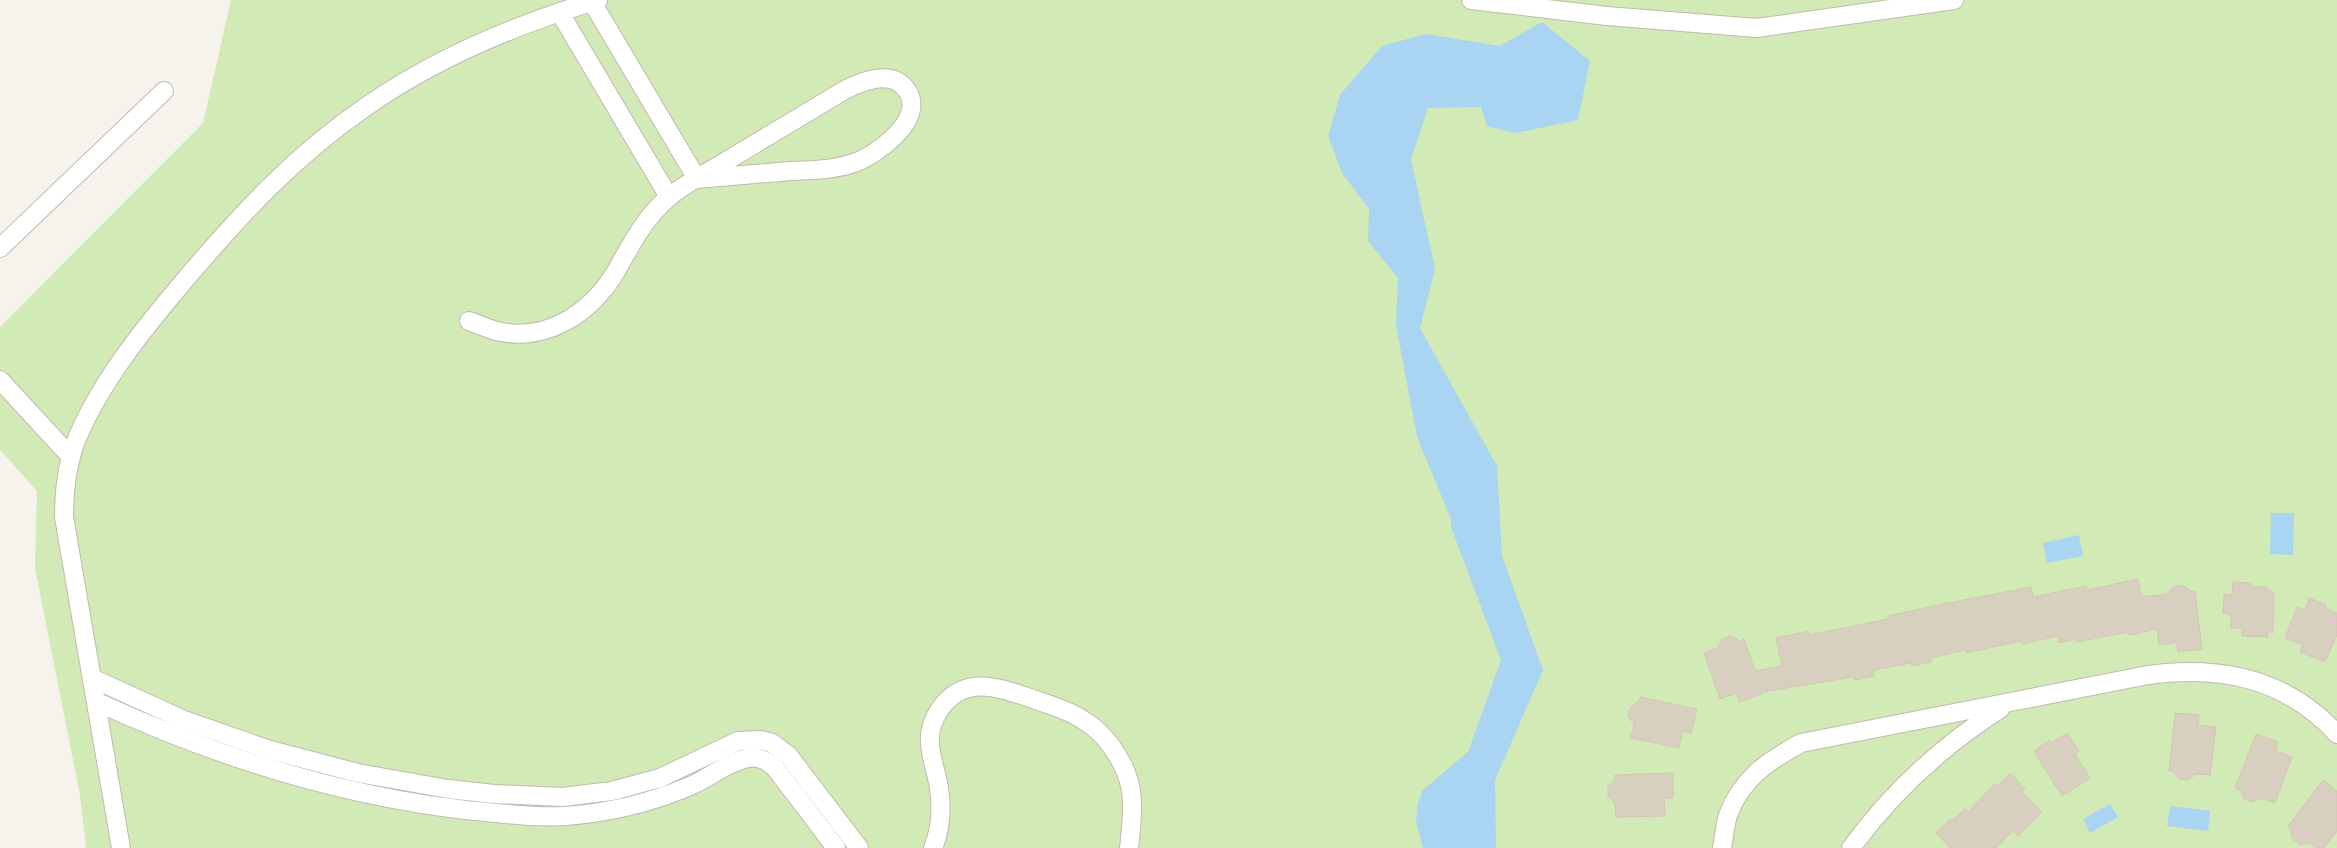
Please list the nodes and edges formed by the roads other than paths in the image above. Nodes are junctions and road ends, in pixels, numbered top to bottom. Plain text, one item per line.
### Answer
1 (1471, 0) edge
2 (1954, 0) edge
3 (595, 1) edge
4 (560, 13) junction
5 (164, 91) dead end
6 (697, 179) junction
7 (669, 197) junction
8 (0, 248) edge
9 (469, 321) dead end
10 (0, 380) edge
11 (71, 457) junction
12 (94, 679) junction
13 (97, 702) junction
14 (2009, 703) junction
15 (2337, 734) edge
16 (121, 848) edge
17 (836, 848) edge
18 (860, 848) edge
19 (933, 848) edge
20 (1129, 848) edge
21 (1722, 848) edge
22 (1852, 848) edge

1 - 2 street
3 - 4 street
3 - 6 street
4 - 7 street
4 - 11 street
5 - 8 street
6 - 6 street
6 - 7 street
7 - 9 street
10 - 11 street
11 - 12 street
12 - 13 street
12 - 18 street
13 - 16 street
13 - 17 street
14 - 15 street
14 - 21 street
14 - 22 street
19 - 20 street

